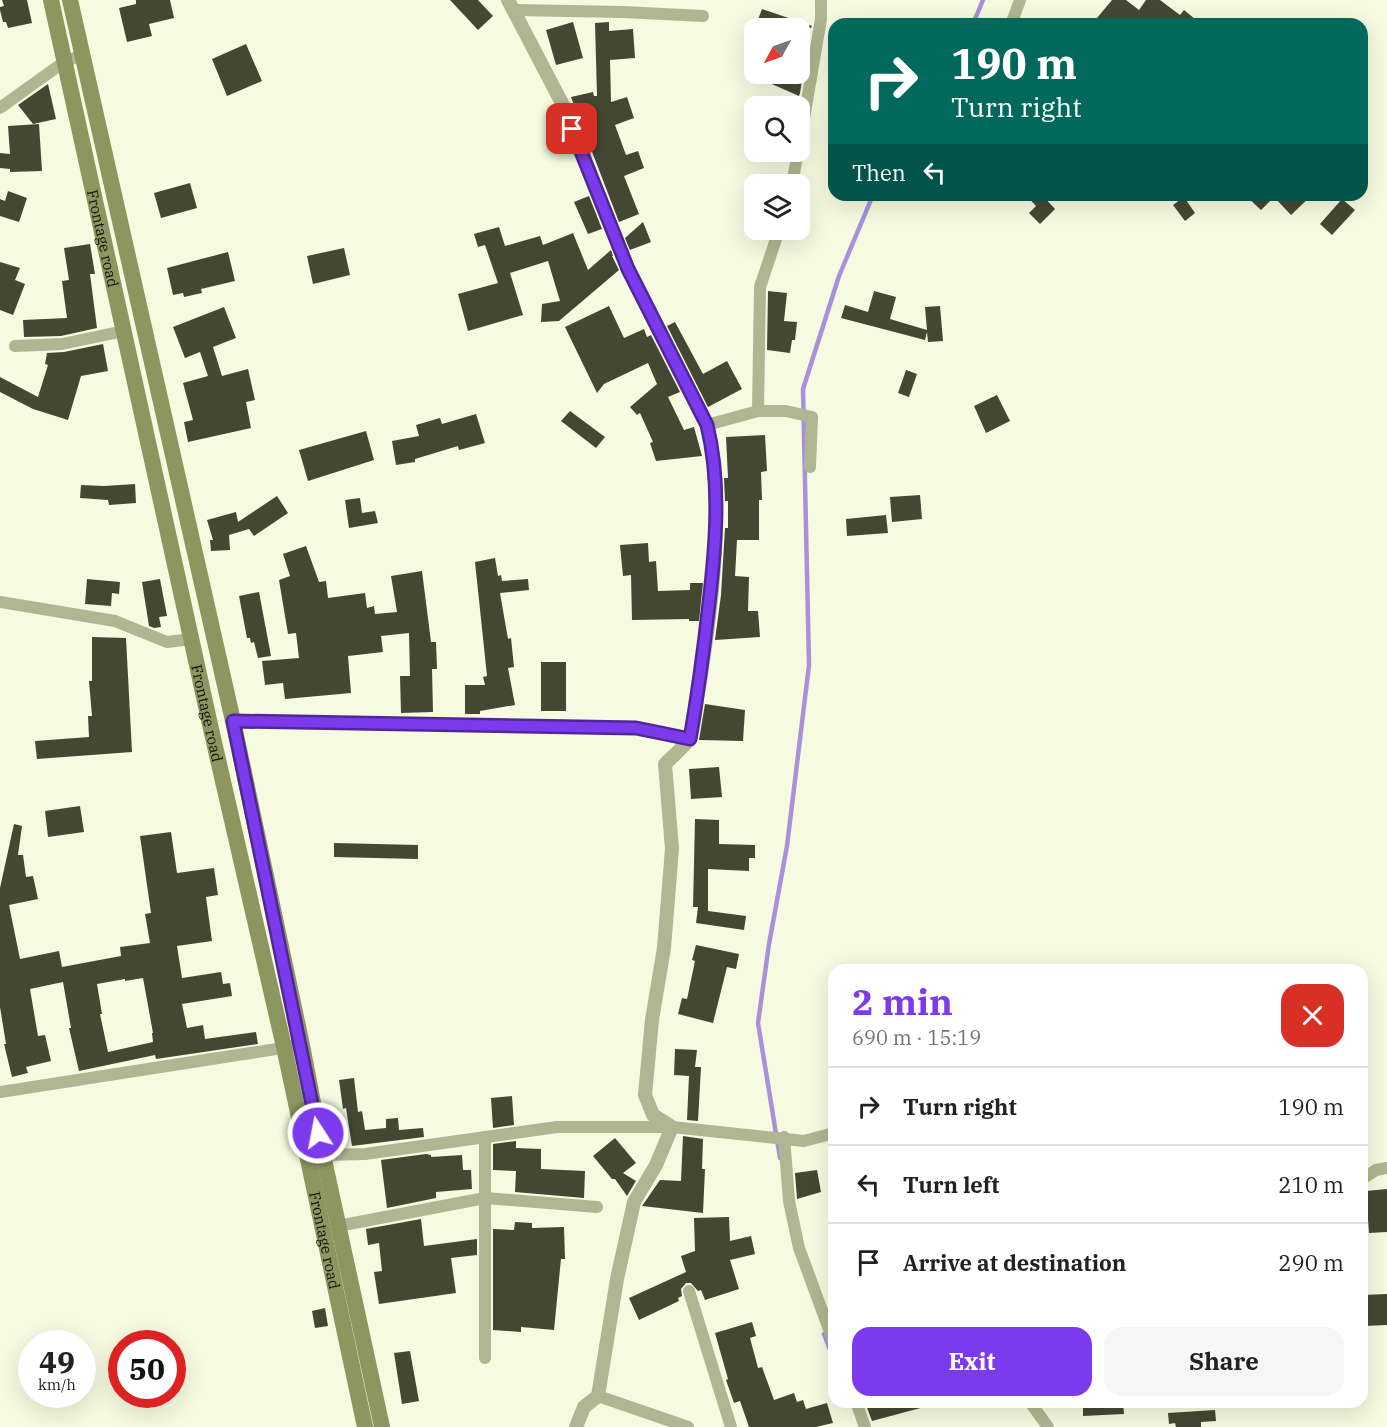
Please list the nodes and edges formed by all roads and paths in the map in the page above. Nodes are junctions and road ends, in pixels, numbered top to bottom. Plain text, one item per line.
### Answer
1 (51, 0) edge
2 (70, 0) edge
3 (821, 0) edge
4 (1020, 0) edge
5 (511, 5) edge
6 (623, 6) edge
7 (703, 16) dead end
8 (1013, 18) edge
9 (82, 55) junction
10 (64, 62) junction
11 (808, 96) edge
12 (0, 108) edge
13 (776, 240) edge
14 (124, 331) junction
15 (15, 346) dead end
16 (759, 411) junction
17 (707, 425) junction
18 (810, 467) dead end
19 (0, 602) edge
20 (191, 639) junction
21 (233, 721) junction
22 (690, 739) junction
23 (302, 1045) junction
24 (284, 1047) junction
25 (0, 1092) edge
26 (672, 1127) junction
27 (828, 1135) edge
28 (485, 1137) junction
29 (784, 1137) junction
30 (322, 1155) junction
31 (1387, 1168) edge
32 (1368, 1175) edge
33 (485, 1198) junction
34 (597, 1207) dead end
35 (338, 1226) junction
36 (689, 1291) dead end
37 (828, 1327) edge
38 (485, 1358) dead end
39 (598, 1396) junction
40 (858, 1408) edge
41 (1034, 1408) edge
42 (365, 1427) edge
43 (382, 1427) edge
44 (576, 1427) edge
45 (688, 1427) edge
46 (731, 1427) edge
47 (865, 1427) edge
48 (1048, 1427) edge

1 - 10 main road, Frontage road
2 - 9 main road
3 - 11 street
4 - 8 street
5 - 6 street
5 - 17 street
6 - 7 street
9 - 10 street
9 - 21 main road
10 - 12 street
10 - 14 main road, Frontage road
13 - 16 street
14 - 15 street
14 - 20 main road, Frontage road
16 - 17 street
16 - 18 street
17 - 22 street
19 - 20 street
20 - 24 main road, Frontage road
21 - 22 street
21 - 23 main road
22 - 26 street
23 - 24 street
23 - 30 main road
24 - 25 street
24 - 42 main road, Frontage road
26 - 28 street
26 - 29 street
26 - 39 street
27 - 29 street
28 - 30 street
28 - 33 street
29 - 37 street
30 - 35 main road
31 - 32 street
33 - 34 street
33 - 35 street
33 - 38 street
35 - 43 main road
36 - 46 street
39 - 44 street
39 - 45 street
40 - 47 street
41 - 48 street

